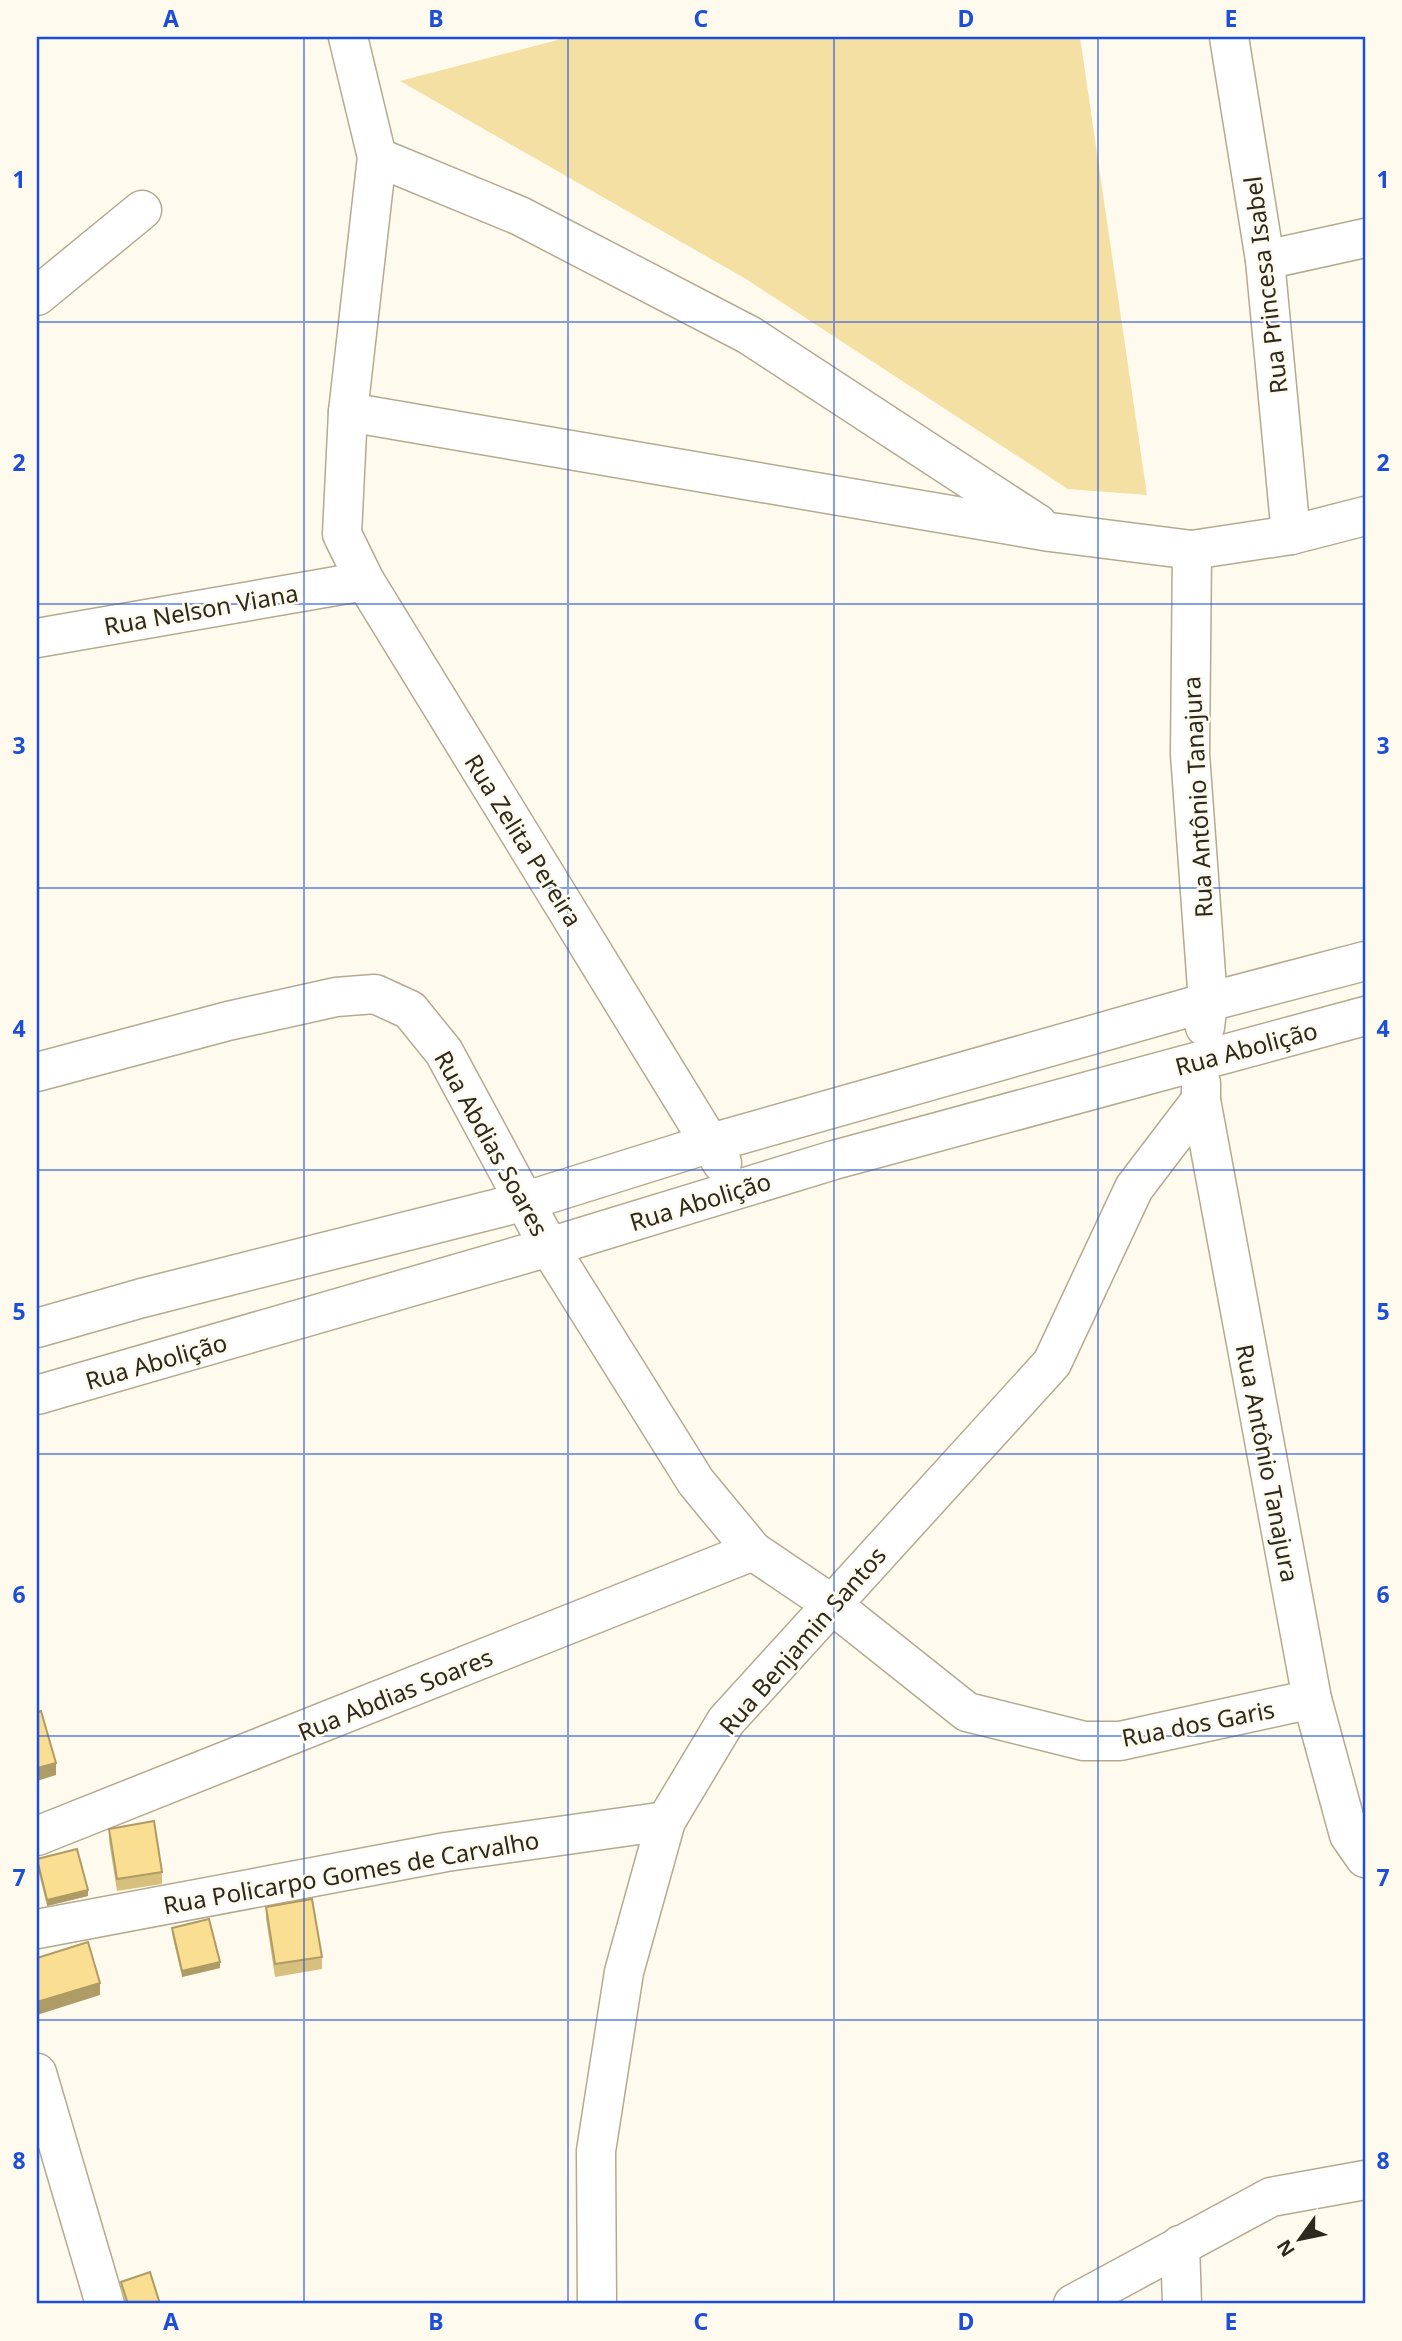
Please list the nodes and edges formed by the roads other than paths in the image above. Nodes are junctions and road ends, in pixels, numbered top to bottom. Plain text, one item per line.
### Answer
1 (348, 37) edge
2 (1230, 37) edge
3 (377, 157) junction
4 (142, 210) dead end
5 (1365, 238) edge
6 (1265, 260) junction
7 (37, 296) edge
8 (348, 411) junction
9 (1365, 518) edge
10 (1050, 532) junction
11 (1291, 535) junction
12 (1192, 550) junction
13 (365, 581) junction
14 (37, 638) edge
15 (1365, 961) edge
16 (1208, 1002) junction
17 (1365, 1016) edge
18 (1202, 1060) junction
19 (37, 1072) edge
20 (1200, 1100) junction
21 (711, 1143) junction
22 (737, 1190) junction
23 (526, 1201) junction
24 (549, 1247) junction
25 (37, 1328) edge
26 (37, 1395) edge
27 (753, 1551) junction
28 (830, 1603) junction
29 (1312, 1699) junction
30 (666, 1821) junction
31 (37, 1836) edge
32 (1365, 1858) edge
33 (37, 1929) edge
34 (37, 2073) edge
35 (1365, 2180) edge
36 (1180, 2245) junction
37 (105, 2304) edge
38 (597, 2304) edge
39 (1073, 2304) edge
40 (1182, 2304) edge

1 - 3 street
2 - 6 street, Rua Princesa Isabel
3 - 8 street
3 - 10 street
4 - 7 street
5 - 6 street
6 - 11 street, Rua Princesa Isabel
8 - 10 street
8 - 13 street, Rua Zelita Pereira
9 - 11 street
10 - 12 street
11 - 12 street
12 - 16 street, Rua Antônio Tanajura
13 - 14 street, Rua Nelson Viana
13 - 21 street, Rua Zelita Pereira
15 - 16 street
16 - 18 street, Rua Antônio Tanajura
16 - 21 street
17 - 18 street, Rua Abolição
18 - 20 street, Rua Antônio Tanajura
18 - 22 street, Rua Abolição
19 - 23 street, Rua Abdias Soares
20 - 28 street, Rua Benjamin Santos
20 - 29 street, Rua Antônio Tanajura
21 - 22 street, Rua Zelita Pereira
21 - 23 street
22 - 24 street, Rua Abolição
23 - 24 street, Rua Abdias Soares
23 - 25 street
24 - 26 street, Rua Abolição
24 - 27 street, Rua Abdias Soares
27 - 28 street, Rua Abdias Soares
27 - 31 street, Rua Abdias Soares
28 - 29 street, Rua dos Garis
28 - 30 street, Rua Benjamin Santos
29 - 32 street, Rua Antônio Tanajura
30 - 33 street, Rua Policarpo Gomes de Carvalho
30 - 38 street, Rua Benjamin Santos
34 - 37 street
35 - 36 street
36 - 39 street
36 - 40 street

